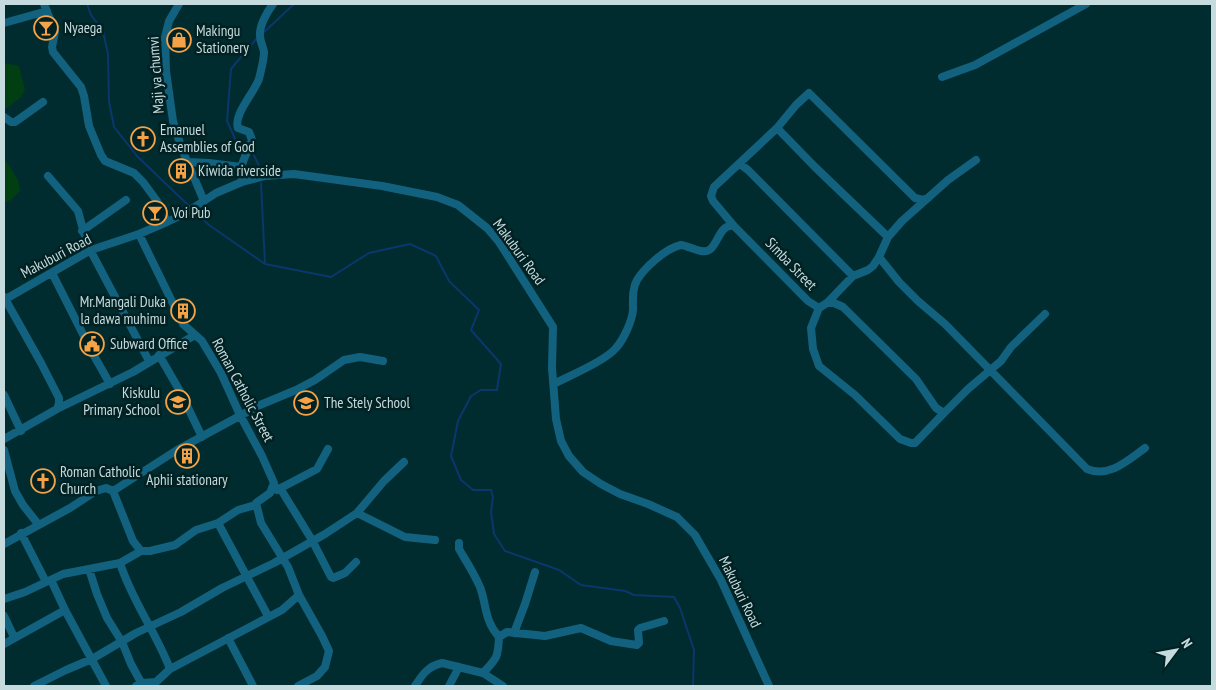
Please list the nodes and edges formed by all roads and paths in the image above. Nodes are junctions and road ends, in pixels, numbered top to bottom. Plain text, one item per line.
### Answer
1 (179, 4) edge
2 (273, 4) edge
3 (1086, 4) edge
4 (46, 7) edge
5 (4, 23) edge
6 (942, 77) dead end
7 (43, 102) dead end
8 (4, 117) edge
9 (777, 128) junction
10 (976, 160) dead end
11 (187, 162) junction
12 (740, 164) junction
13 (241, 167) junction
14 (48, 176) dead end
15 (242, 182) junction
16 (928, 198) junction
17 (126, 200) dead end
18 (204, 201) junction
19 (167, 222) junction
20 (734, 226) junction
21 (82, 231) junction
22 (140, 234) junction
23 (888, 237) junction
24 (91, 250) junction
25 (879, 257) junction
26 (52, 273) junction
27 (853, 276) junction
28 (4, 299) edge
29 (827, 303) junction
30 (819, 308) junction
31 (1045, 314) dead end
32 (195, 335) junction
33 (158, 355) junction
34 (383, 360) dead end
35 (149, 362) junction
36 (990, 369) junction
37 (110, 384) junction
38 (554, 384) junction
39 (4, 395) edge
40 (57, 409) junction
41 (944, 413) junction
42 (240, 415) junction
43 (21, 431) junction
44 (202, 437) junction
45 (4, 439) edge
46 (1145, 448) dead end
47 (328, 449) dead end
48 (4, 450) edge
49 (404, 462) dead end
50 (280, 488) junction
51 (113, 491) junction
52 (270, 493) junction
53 (255, 505) junction
54 (357, 513) junction
55 (218, 523) junction
56 (38, 524) junction
57 (21, 533) junction
58 (312, 540) junction
59 (435, 540) dead end
60 (459, 543) dead end
61 (4, 544) edge
62 (141, 551) junction
63 (282, 558) junction
64 (356, 562) dead end
65 (120, 563) junction
66 (89, 569) junction
67 (535, 572) dead end
68 (247, 576) junction
69 (48, 581) junction
70 (299, 595) junction
71 (4, 598) edge
72 (65, 610) junction
73 (4, 616) edge
74 (268, 616) junction
75 (664, 620) dead end
76 (150, 626) junction
77 (514, 633) junction
78 (14, 637) junction
79 (499, 637) junction
80 (228, 638) junction
81 (122, 642) junction
82 (4, 644) edge
83 (92, 659) junction
84 (459, 667) junction
85 (170, 669) junction
86 (482, 673) junction
87 (140, 685) edge
88 (34, 686) edge
89 (106, 686) edge
90 (253, 686) edge
91 (299, 686) edge
92 (415, 686) edge
93 (449, 686) edge
94 (503, 686) edge
95 (769, 686) edge

1 - 11 street, Maji ya chumvi
2 - 13 street
3 - 6 street
4 - 5 street
4 - 19 street
7 - 8 street
9 - 12 street
9 - 16 street
9 - 23 street
10 - 16 street, Simba Street
11 - 13 street
11 - 18 street, Maji ya chumvi
12 - 20 street, Simba Street
12 - 27 street
13 - 15 street
14 - 21 street
15 - 18 street, Makuburi Road
15 - 38 street, Makuburi Road
16 - 23 street, Simba Street
17 - 21 street
18 - 19 street, Makuburi Road
19 - 22 street, Makuburi Road
20 - 30 street, Simba Street
20 - 38 street
21 - 24 street
22 - 24 street, Makuburi Road
22 - 32 street, Roman Catholic Street
23 - 25 street, Simba Street
24 - 26 street, Makuburi Road
24 - 35 street
25 - 27 street, Simba Street
25 - 36 street
26 - 28 street, Makuburi Road
26 - 37 street
27 - 29 street, Simba Street
28 - 40 street
29 - 30 street, Simba Street
29 - 41 street
30 - 41 street
31 - 36 street
32 - 33 street
32 - 42 street, Roman Catholic Street
33 - 35 street
33 - 44 street
34 - 42 street
35 - 37 street
36 - 41 street
36 - 46 street
37 - 40 street
38 - 95 street, Makuburi Road
39 - 43 street
40 - 43 street
42 - 44 street
42 - 52 street, Roman Catholic Street
43 - 45 street
44 - 51 street
47 - 50 street
48 - 56 street
49 - 54 street
50 - 52 street
50 - 58 street
51 - 56 street
51 - 62 street
52 - 53 street
53 - 55 street
53 - 63 street
54 - 58 street
54 - 59 street
55 - 62 street
55 - 68 street
56 - 57 street
57 - 61 street
57 - 69 street
58 - 63 street
58 - 64 street
60 - 79 street
62 - 65 street
63 - 68 street
63 - 70 street
65 - 66 street
65 - 76 street
66 - 69 street
66 - 81 street
67 - 77 street
68 - 74 street
68 - 76 street
69 - 71 street
69 - 72 street
70 - 74 street
70 - 91 street
72 - 78 street
72 - 83 street
73 - 78 street
74 - 80 street
75 - 77 street
76 - 81 street
76 - 85 street
77 - 79 street
78 - 82 street
79 - 86 street
80 - 85 street
80 - 90 street
81 - 83 street
81 - 87 street
83 - 88 street
83 - 89 street
84 - 86 street
84 - 92 street
84 - 93 street
85 - 87 street
86 - 94 street

